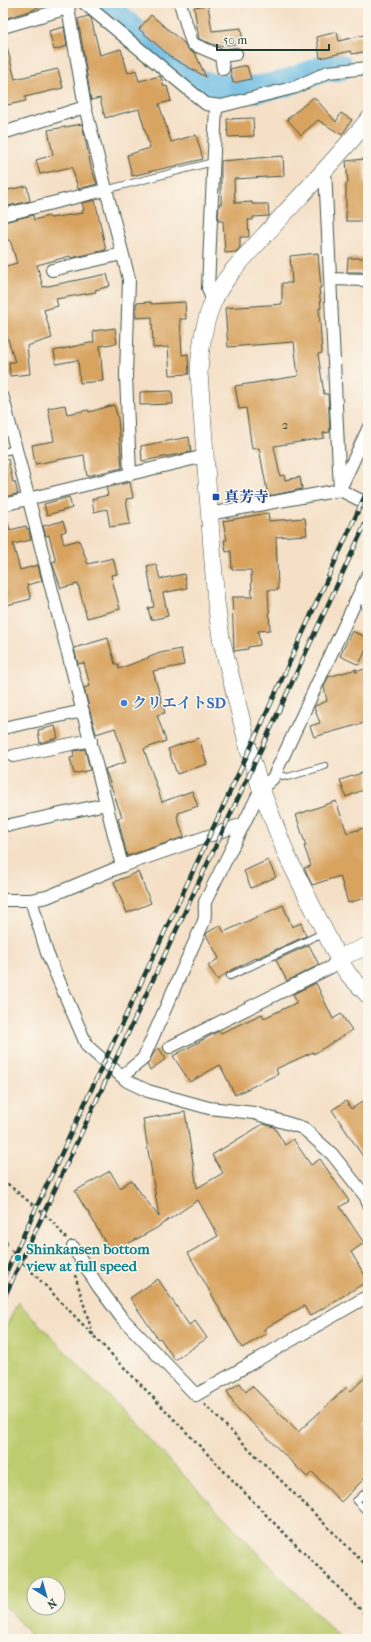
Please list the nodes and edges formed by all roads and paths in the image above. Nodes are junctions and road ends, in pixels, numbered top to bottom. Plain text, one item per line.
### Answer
1 (88, 4) edge
2 (69, 6) edge
3 (179, 10) edge
4 (3, 27) edge
5 (236, 54) dead end
6 (221, 56) junction
7 (368, 68) edge
8 (223, 69) dead end
9 (216, 106) junction
10 (85, 107) junction
11 (368, 120) edge
12 (3, 133) edge
13 (213, 162) junction
14 (325, 170) junction
15 (105, 190) junction
16 (3, 215) edge
17 (122, 254) junction
18 (52, 270) dead end
19 (330, 279) junction
20 (368, 280) edge
21 (213, 302) junction
22 (3, 398) edge
23 (6, 423) edge
24 (368, 429) edge
25 (15, 449) junction
26 (3, 452) edge
27 (205, 456) junction
28 (130, 474) junction
29 (340, 490) junction
30 (28, 499) junction
31 (368, 504) edge
32 (3, 505) edge
33 (209, 514) junction
34 (365, 580) edge
35 (368, 606) edge
36 (83, 711) junction
37 (3, 728) edge
38 (91, 740) junction
39 (13, 756) dead end
40 (326, 766) dead end
41 (275, 774) junction
42 (261, 789) junction
43 (106, 804) junction
44 (10, 824) dead end
45 (243, 824) junction
46 (122, 866) junction
47 (3, 900) edge
48 (31, 900) junction
49 (324, 933) junction
50 (368, 946) edge
51 (338, 958) junction
52 (230, 976) dead end
53 (368, 995) edge
54 (170, 1047) dead end
55 (122, 1076) junction
56 (3, 1181) edge
57 (368, 1203) edge
58 (3, 1243) edge
59 (73, 1247) junction
60 (368, 1296) edge
61 (94, 1337) junction
62 (196, 1395) junction
63 (368, 1490) edge
64 (368, 1513) edge
65 (368, 1567) edge
66 (368, 1617) edge

1 - 9 street
2 - 4 street
2 - 10 street
3 - 6 street
5 - 6 street
6 - 8 street
7 - 9 street
9 - 13 street
10 - 12 street
10 - 15 street
11 - 14 street
13 - 15 lane
13 - 21 street
14 - 19 street
14 - 21 street
15 - 16 street
15 - 17 street
17 - 18 street
17 - 28 street
19 - 20 street
19 - 29 street
21 - 27 street
22 - 23 street
23 - 25 street
24 - 29 street
25 - 26 lane
25 - 30 street
27 - 28 street
27 - 33 street
28 - 30 street
29 - 31 street
29 - 33 street
30 - 32 street
30 - 36 street
33 - 42 street
34 - 35 street
34 - 41 street
36 - 37 street
36 - 38 street
38 - 39 street
38 - 43 street
40 - 41 lane
41 - 42 street
42 - 45 street
42 - 49 street
43 - 44 street
43 - 46 street
45 - 46 street
45 - 55 street
46 - 48 street
47 - 48 street
48 - 55 street
49 - 51 street
49 - 52 lane
50 - 51 street
51 - 53 street
51 - 54 street
55 - 57 street
56 - 59 path
58 - 61 path
59 - 61 path
59 - 62 street
60 - 62 street
61 - 66 path
62 - 65 path
63 - 64 lane

